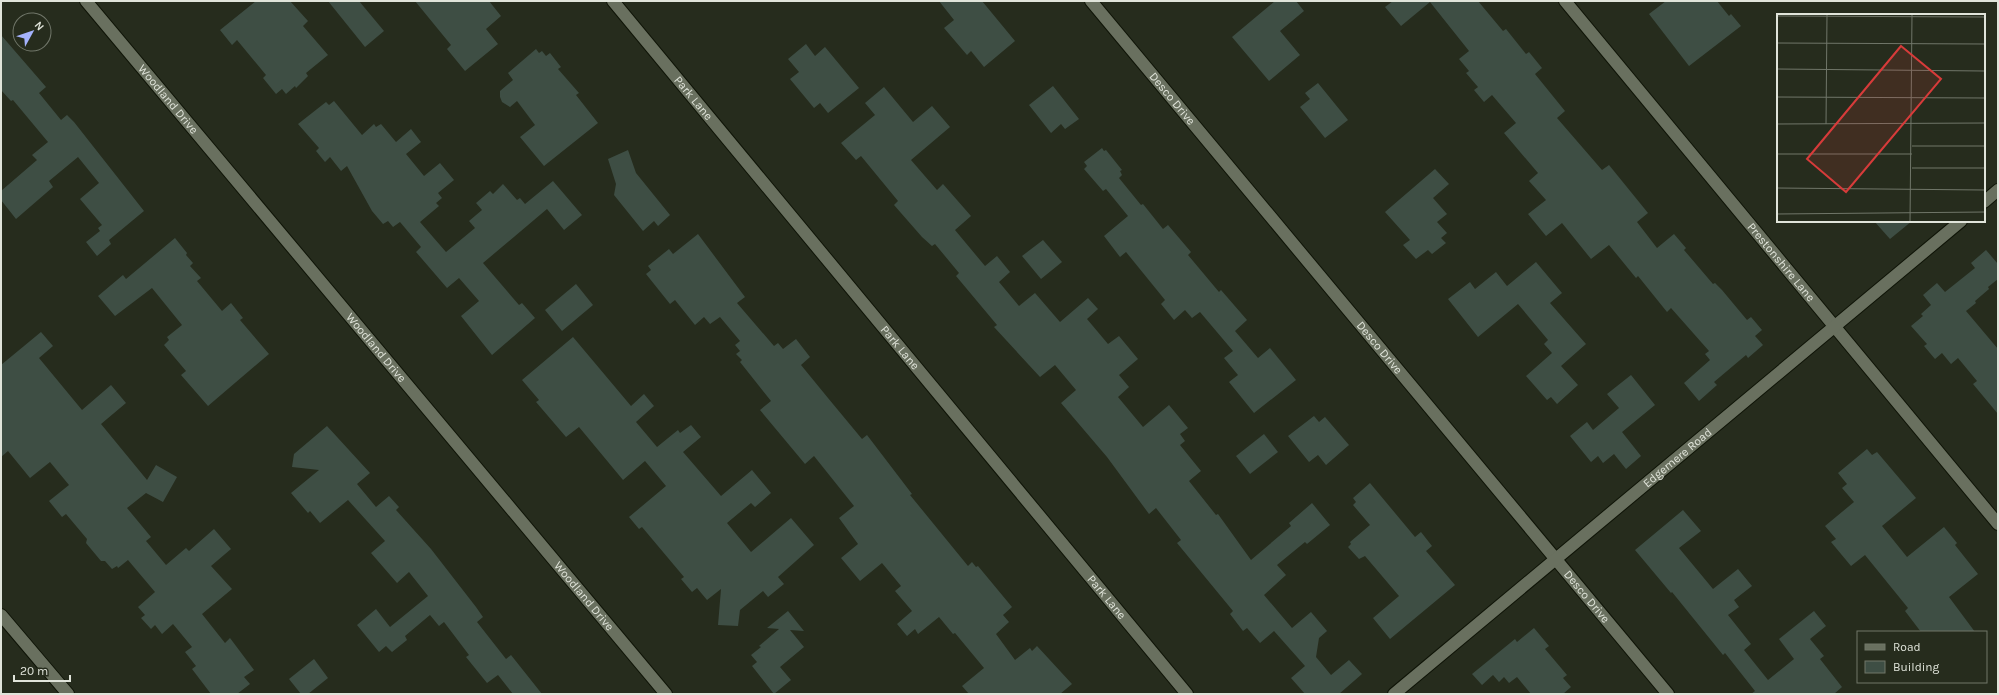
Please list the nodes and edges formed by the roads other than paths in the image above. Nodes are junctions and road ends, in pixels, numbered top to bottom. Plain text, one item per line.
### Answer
1 (86, 1) edge
2 (614, 1) edge
3 (1090, 1) edge
4 (1565, 1) edge
5 (1998, 190) edge
6 (1985, 201) edge
7 (1960, 222) edge
8 (1834, 327) junction
9 (1998, 524) edge
10 (1556, 559) junction
11 (1, 615) edge
12 (68, 694) edge
13 (666, 694) edge
14 (1187, 694) edge
15 (1394, 694) edge
16 (1668, 694) edge

1 - 13 street, Woodland Drive
2 - 14 street, Park Lane
3 - 10 street, Desco Drive
4 - 8 street, Prestonshire Lane
5 - 6 street
7 - 8 street, Edgemere Road
8 - 9 street, Prestonshire Lane
8 - 10 street, Edgemere Road
10 - 15 street, Edgemere Road
10 - 16 street, Desco Drive
11 - 12 street

